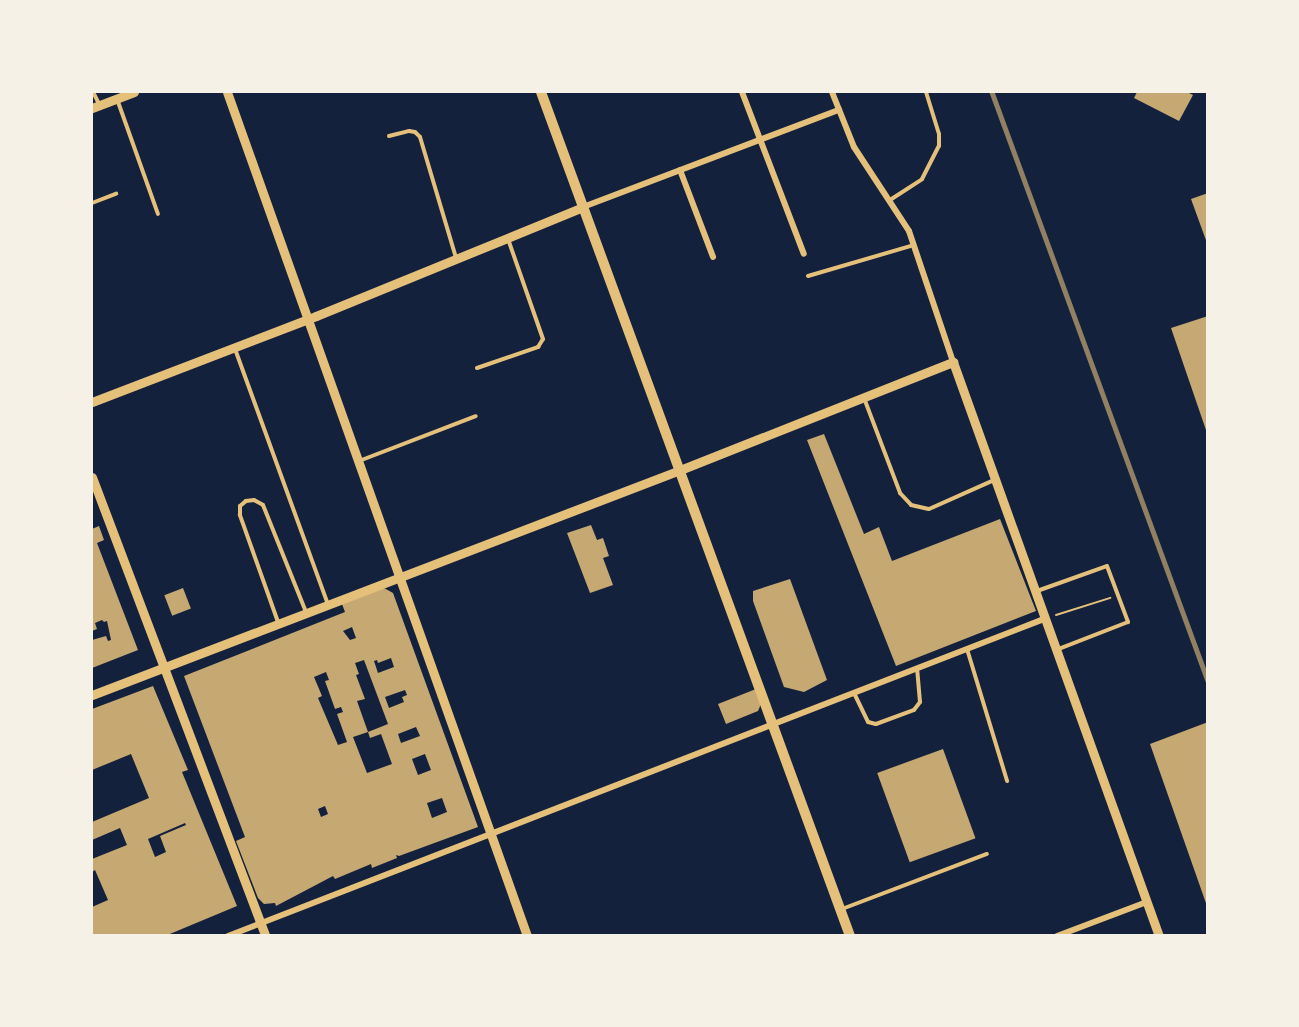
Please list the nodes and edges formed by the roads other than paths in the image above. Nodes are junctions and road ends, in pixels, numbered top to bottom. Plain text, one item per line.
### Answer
1 (93, 92) edge
2 (134, 92) edge
3 (227, 92) edge
4 (541, 92) edge
5 (742, 92) edge
6 (832, 92) edge
7 (926, 92) edge
8 (116, 98) junction
9 (95, 106) edge
10 (839, 110) junction
11 (389, 136) dead end
12 (761, 139) junction
13 (680, 170) junction
14 (116, 194) dead end
15 (890, 200) junction
16 (92, 203) edge
17 (583, 207) junction
18 (158, 214) dead end
19 (507, 238) junction
20 (914, 245) junction
21 (804, 254) dead end
22 (713, 257) dead end
23 (456, 259) junction
24 (808, 276) dead end
25 (308, 319) junction
26 (234, 348) junction
27 (953, 362) junction
28 (477, 368) dead end
29 (864, 397) junction
30 (92, 402) edge
31 (476, 416) dead end
32 (358, 461) junction
33 (680, 470) junction
34 (92, 477) edge
35 (994, 480) junction
36 (399, 578) junction
37 (1034, 592) junction
38 (329, 604) junction
39 (307, 613) junction
40 (1044, 619) junction
41 (279, 623) junction
42 (967, 649) junction
43 (1056, 650) junction
44 (164, 667) junction
45 (916, 669) junction
46 (854, 693) junction
47 (92, 695) edge
48 (772, 724) junction
49 (1007, 781) dead end
50 (490, 834) junction
51 (987, 854) dead end
52 (1147, 902) junction
53 (840, 909) junction
54 (260, 923) junction
55 (228, 936) edge
56 (265, 936) edge
57 (527, 936) edge
58 (849, 936) edge
59 (1057, 936) edge
60 (1159, 936) edge

1 - 9 lane
2 - 8 street
3 - 25 street
4 - 17 main road
5 - 12 street
6 - 10 street
7 - 15 lane
8 - 9 street
8 - 18 lane
10 - 12 street
10 - 15 street
11 - 23 lane
12 - 13 street
12 - 21 street
13 - 17 street
13 - 22 street
14 - 16 lane
15 - 20 street
17 - 19 street
17 - 33 main road
19 - 23 street
19 - 28 lane
20 - 24 lane
20 - 27 street
23 - 25 street
25 - 26 street
25 - 32 street
26 - 30 street
26 - 38 lane
27 - 29 street
27 - 35 street
29 - 33 street
29 - 35 lane
31 - 32 lane
32 - 36 street
33 - 36 street
33 - 48 main road
34 - 44 street
35 - 37 street
36 - 38 street
36 - 50 street
37 - 40 street
37 - 43 lane
38 - 39 street
39 - 41 street
39 - 41 lane
40 - 42 street
40 - 43 street
41 - 44 street
42 - 45 street
42 - 49 lane
43 - 52 street
44 - 47 street
44 - 54 street
45 - 46 street
45 - 46 lane
46 - 48 street
48 - 50 street
48 - 53 main road
50 - 54 street
50 - 57 street
51 - 53 lane
52 - 59 street
52 - 60 street
53 - 58 main road
54 - 55 street
54 - 56 street

